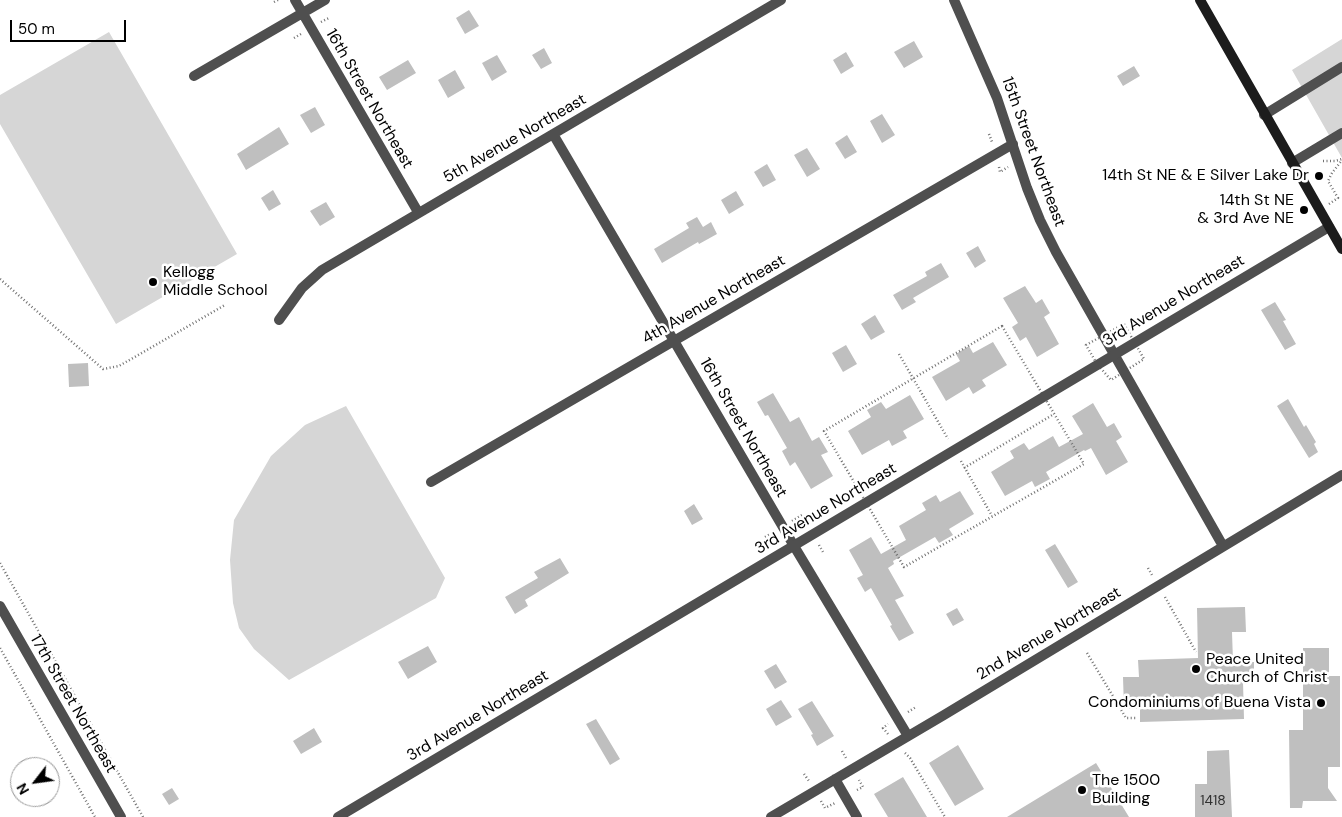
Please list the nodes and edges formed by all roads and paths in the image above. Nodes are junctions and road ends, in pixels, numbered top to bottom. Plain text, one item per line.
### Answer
1 (278, 0) edge
2 (294, 0) edge
3 (325, 0) edge
4 (781, 0) edge
5 (954, 0) edge
6 (1200, 0) edge
7 (274, 2) dead end
8 (302, 14) junction
9 (1342, 67) edge
10 (194, 76) dead end
11 (1264, 115) junction
12 (1342, 133) edge
13 (553, 134) junction
14 (1013, 144) junction
15 (1342, 159) edge
16 (1322, 160) dead end
17 (1292, 163) junction
18 (1338, 198) dead end
19 (418, 212) junction
20 (1329, 227) junction
21 (1342, 249) edge
22 (0, 279) edge
23 (225, 305) dead end
24 (279, 320) dead end
25 (674, 341) junction
26 (899, 354) dead end
27 (1114, 354) junction
28 (913, 378) junction
29 (1032, 378) dead end
30 (944, 431) dead end
31 (1342, 475) edge
32 (431, 482) dead end
33 (854, 484) dead end
34 (992, 516) junction
35 (876, 520) dead end
36 (794, 546) junction
37 (1224, 546) junction
38 (0, 563) edge
39 (1168, 604) dead end
40 (0, 606) edge
41 (0, 648) edge
42 (1196, 652) dead end
43 (1086, 653) dead end
44 (1136, 718) dead end
45 (908, 736) junction
46 (910, 758) dead end
47 (835, 779) junction
48 (95, 817) edge
49 (121, 817) edge
50 (143, 817) edge
51 (338, 817) edge
52 (771, 817) edge
53 (857, 817) edge
54 (945, 817) edge

1 - 7 path
2 - 8 street, 16th Street Northeast
3 - 8 street
4 - 13 street, 5th Avenue Northeast
5 - 14 street, 15th Street Northeast
6 - 11 main road
8 - 10 street
8 - 19 street, 16th Street Northeast
9 - 11 street
11 - 17 main road
12 - 17 street
13 - 19 street, 5th Avenue Northeast
13 - 25 street, 16th Street Northeast
14 - 25 street, 4th Avenue Northeast
14 - 27 street, 15th Street Northeast
15 - 16 path
15 - 18 path
17 - 20 main road
19 - 24 street, 5th Avenue Northeast
20 - 21 main road
20 - 27 street, 3rd Avenue Northeast
22 - 23 path
25 - 32 street, 4th Avenue Northeast
25 - 36 street, 16th Street Northeast
26 - 28 path
27 - 36 street, 3rd Avenue Northeast
27 - 37 street, 15th Street Northeast
28 - 29 path
28 - 30 path
28 - 33 path
31 - 37 street, 2nd Avenue Northeast
34 - 34 path
34 - 35 path
36 - 45 street, 16th Street Northeast
36 - 51 street, 3rd Avenue Northeast
37 - 45 street, 2nd Avenue Northeast
38 - 50 path
39 - 42 path
40 - 49 street, 17th Street Northeast
41 - 48 path
43 - 44 path
45 - 47 street, 2nd Avenue Northeast
46 - 54 path
47 - 52 street, 2nd Avenue Northeast
47 - 53 street

